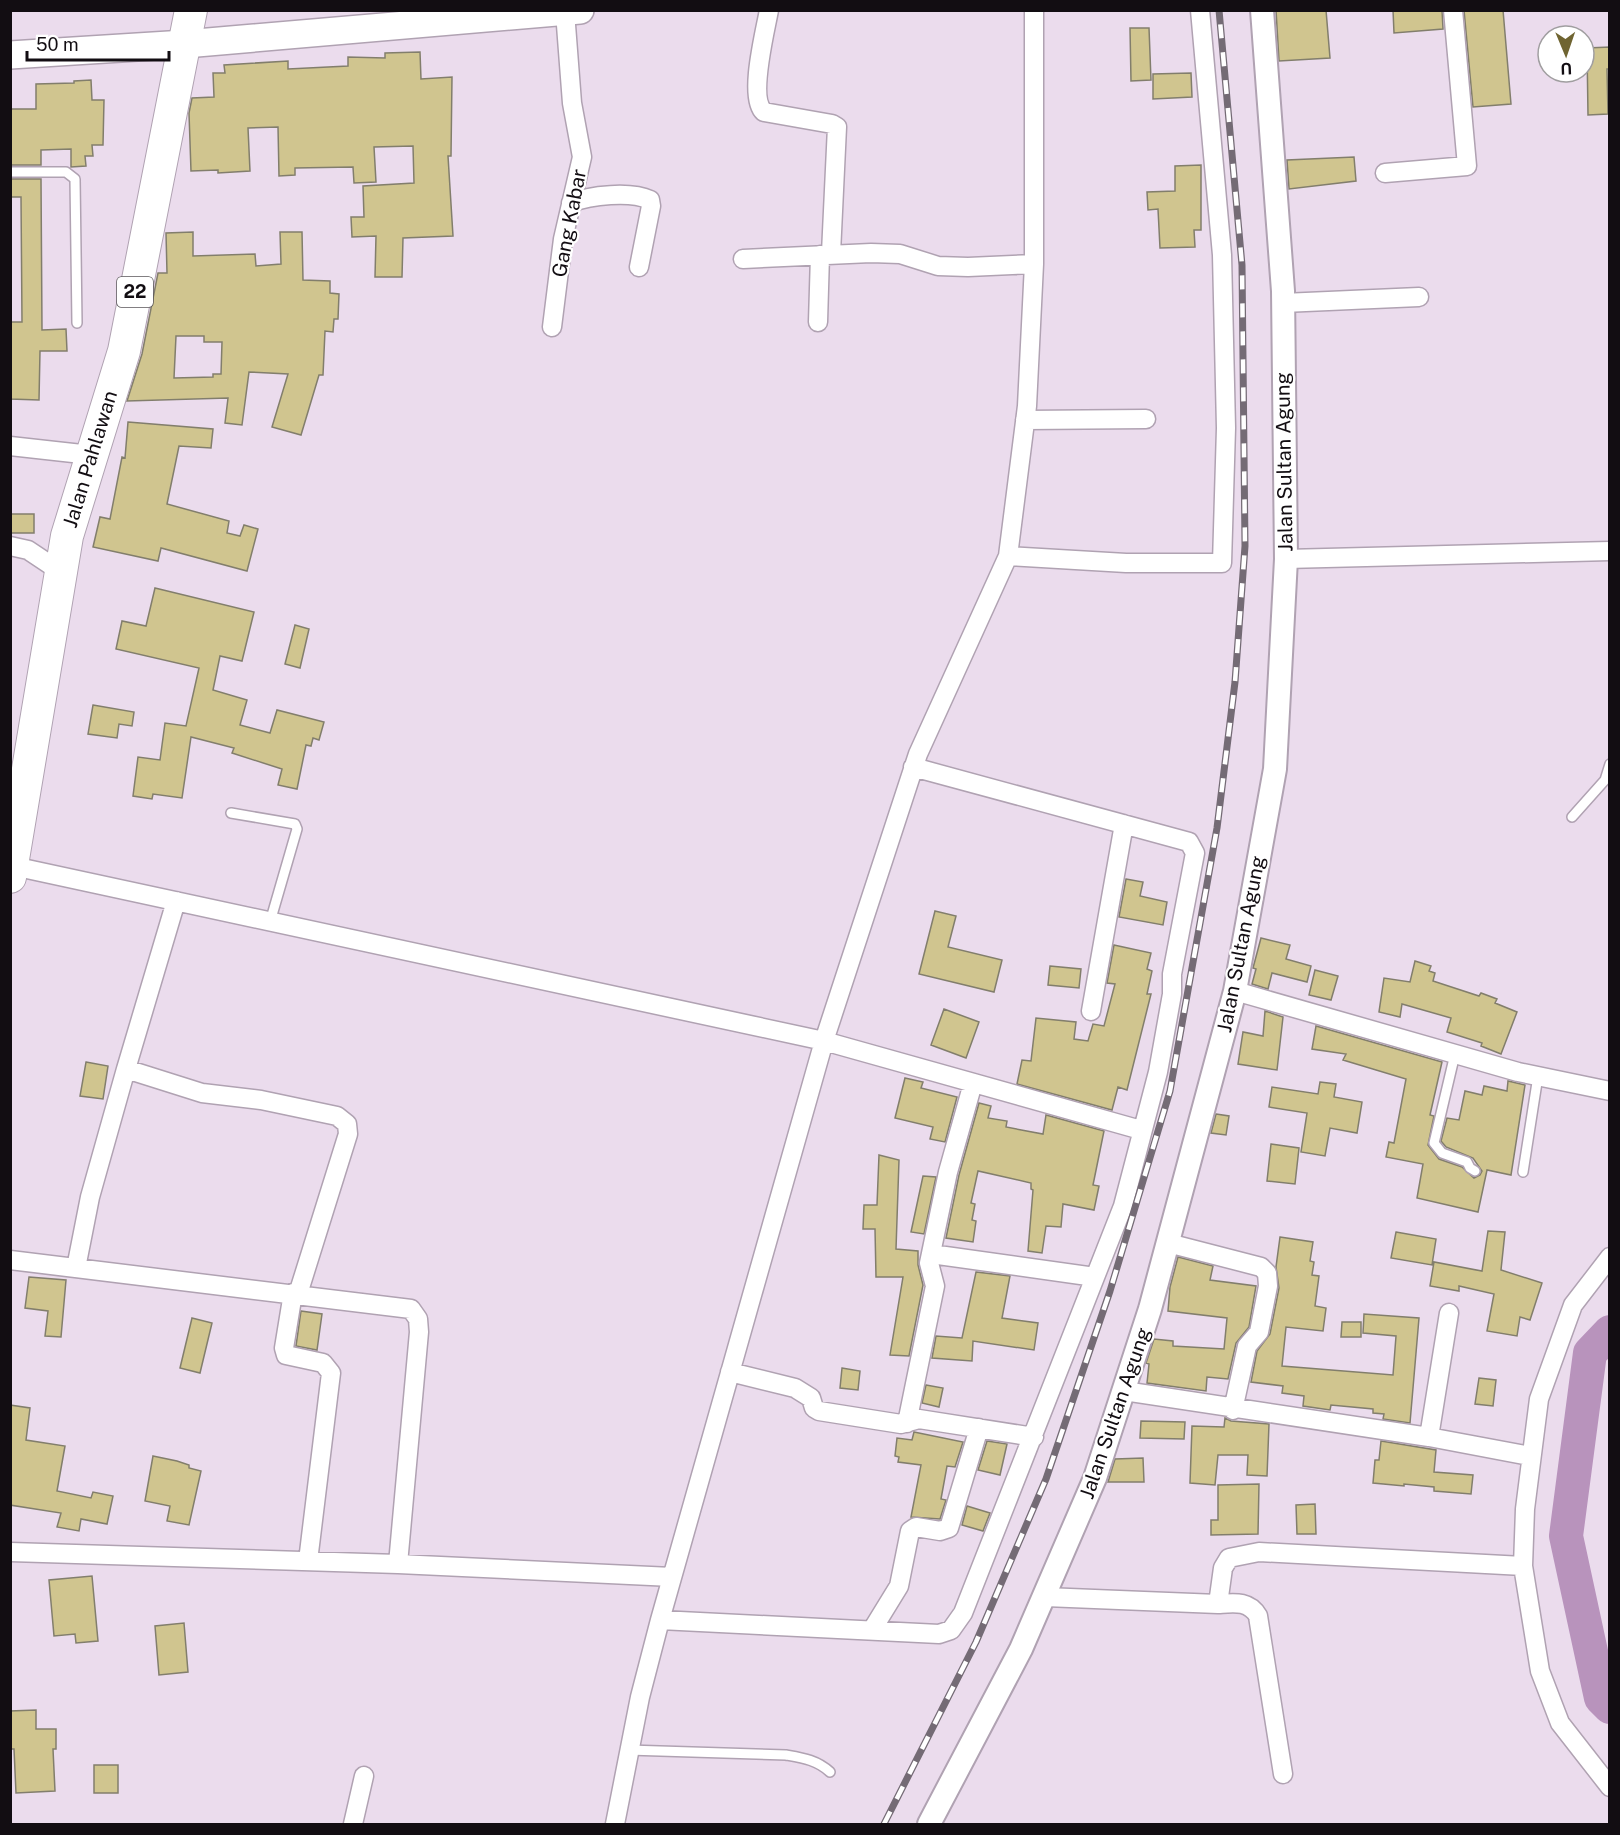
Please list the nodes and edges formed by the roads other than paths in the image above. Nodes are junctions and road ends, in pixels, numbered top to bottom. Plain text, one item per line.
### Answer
1 (191, 10) edge
2 (769, 10) edge
3 (1034, 10) edge
4 (1200, 10) edge
5 (1262, 10) edge
6 (1453, 10) edge
7 (572, 11) edge
8 (185, 44) junction
9 (10, 55) edge
10 (10, 172) edge
11 (1385, 173) dead end
12 (571, 203) junction
13 (826, 254) junction
14 (743, 259) dead end
15 (1034, 264) junction
16 (639, 267) dead end
17 (1419, 297) dead end
18 (1283, 303) junction
19 (818, 322) dead end
20 (77, 323) dead end
21 (552, 327) dead end
22 (1146, 419) dead end
23 (1025, 420) junction
24 (10, 446) edge
25 (91, 455) junction
26 (10, 546) edge
27 (1610, 551) edge
28 (64, 556) junction
29 (1008, 556) junction
30 (1286, 559) junction
31 (20, 760) edge
32 (916, 761) junction
33 (1610, 764) edge
34 (231, 813) dead end
35 (1572, 817) dead end
36 (1124, 824) junction
37 (13, 858) edge
38 (176, 902) junction
39 (270, 922) junction
40 (1235, 991) junction
41 (1091, 1011) dead end
42 (824, 1041) junction
43 (1455, 1054) junction
44 (126, 1069) junction
45 (1538, 1076) junction
46 (973, 1083) junction
47 (1610, 1091) edge
48 (1141, 1130) junction
49 (1475, 1171) dead end
50 (1523, 1172) dead end
51 (1168, 1243) junction
52 (931, 1254) junction
53 (1610, 1257) edge
54 (10, 1260) edge
55 (76, 1268) junction
56 (1095, 1277) junction
57 (296, 1294) junction
58 (1449, 1313) dead end
59 (730, 1372) junction
60 (1124, 1391) junction
61 (1233, 1410) junction
62 (907, 1423) junction
63 (979, 1428) junction
64 (1034, 1437) junction
65 (1429, 1437) junction
66 (1530, 1456) junction
67 (10, 1552) edge
68 (308, 1561) junction
69 (398, 1564) junction
70 (1523, 1566) junction
71 (672, 1577) junction
72 (1045, 1597) junction
73 (1218, 1604) junction
74 (660, 1620) junction
75 (872, 1630) junction
76 (628, 1750) junction
77 (830, 1772) dead end
78 (1283, 1774) dead end
79 (364, 1776) dead end
80 (1610, 1787) edge
81 (353, 1824) edge
82 (615, 1824) edge
83 (929, 1824) edge

1 - 8 highway, 22
2 - 13 street
3 - 15 street
4 - 29 street
5 - 18 street, Jalan Sultan Agung
6 - 11 street
7 - 8 main road
7 - 12 street, Gang Kabar
8 - 9 main road
8 - 25 highway, Jalan Pahlawan / 22
10 - 20 lane
12 - 16 street
12 - 21 street, Gang Kabar
13 - 14 street
13 - 15 street
13 - 19 street
15 - 23 street
17 - 18 street
18 - 30 street, Jalan Sultan Agung
22 - 23 street
23 - 29 street
24 - 25 street
25 - 28 highway, Jalan Pahlawan / 22
26 - 28 street
27 - 30 street
28 - 31 highway, Jalan Pahlawan / 22
29 - 32 street
30 - 40 street, Jalan Sultan Agung
31 - 37 highway, Jalan Pahlawan / 22
32 - 36 street
32 - 42 street
33 - 35 lane
34 - 39 lane
36 - 41 street
36 - 48 street
37 - 38 street
38 - 39 street
38 - 44 street
39 - 42 street
40 - 43 street
40 - 51 street, Jalan Sultan Agung
42 - 46 street
42 - 59 street
43 - 45 street
43 - 49 lane
44 - 55 street
44 - 57 street
45 - 47 street
45 - 50 lane
46 - 48 street
46 - 52 street
48 - 56 street
51 - 60 street, Jalan Sultan Agung
51 - 61 street
52 - 56 street
52 - 62 street
53 - 66 street
54 - 55 street
55 - 57 street
56 - 64 street
57 - 68 street
57 - 69 street
58 - 65 street
59 - 62 street
59 - 71 street
60 - 61 street
60 - 72 street, Jalan Sultan Agung
61 - 65 street
62 - 63 street
63 - 64 street
63 - 75 street
64 - 75 street
65 - 66 street
66 - 70 street
67 - 68 street
68 - 69 street
69 - 71 street
70 - 73 street
70 - 80 street
71 - 74 street
72 - 73 street
72 - 83 street, Jalan Sultan Agung
73 - 78 street
74 - 75 street
74 - 76 street
76 - 77 lane
76 - 82 street
79 - 81 street

